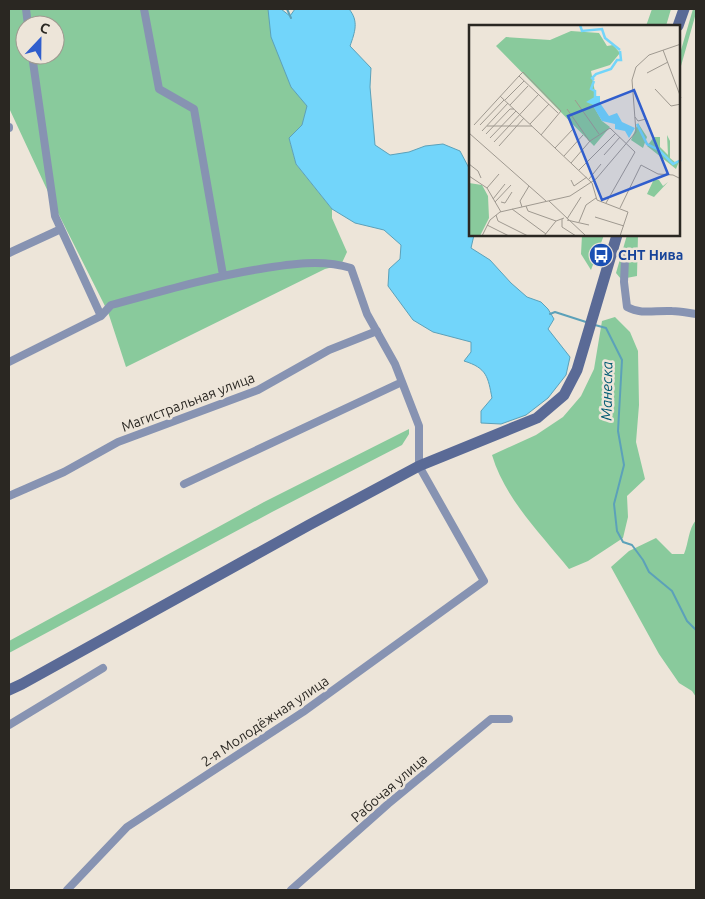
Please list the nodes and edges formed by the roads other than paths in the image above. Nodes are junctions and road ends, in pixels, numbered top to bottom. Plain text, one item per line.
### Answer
1 (144, 9) edge
2 (684, 9) edge
3 (678, 25) edge
4 (33, 65) edge
5 (61, 229) junction
6 (617, 236) edge
7 (613, 250) junction
8 (9, 253) edge
9 (223, 275) junction
10 (696, 314) edge
11 (101, 316) junction
12 (377, 331) junction
13 (9, 362) edge
14 (402, 382) junction
15 (420, 466) junction
16 (184, 484) dead end
17 (9, 496) edge
18 (103, 668) dead end
19 (9, 690) edge
20 (508, 719) dead end
21 (9, 725) edge
22 (67, 890) edge
23 (291, 890) edge

1 - 9 street
2 - 3 main road
4 - 5 street
5 - 8 street
5 - 11 street
6 - 7 main road
7 - 10 street
7 - 15 main road
9 - 11 street
9 - 12 street
11 - 13 street
12 - 14 street
12 - 17 street, Магистральная улица
14 - 15 street
14 - 16 street
15 - 19 main road
15 - 22 street, 2-я Молодёжная улица
18 - 21 street
20 - 23 street, Рабочая улица

